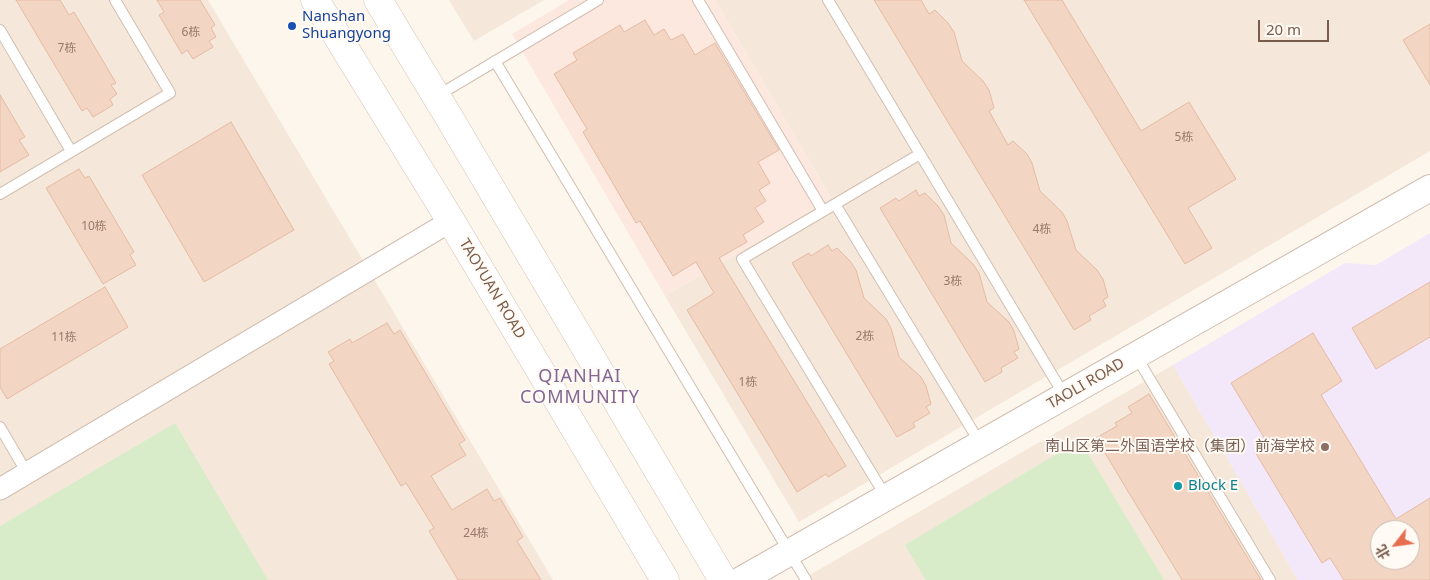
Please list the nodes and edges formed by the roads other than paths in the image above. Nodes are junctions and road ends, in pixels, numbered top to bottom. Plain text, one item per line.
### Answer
1 (115, 0) edge
2 (315, 0) edge
3 (378, 0) edge
4 (598, 0) edge
5 (698, 0) edge
6 (828, 0) edge
7 (0, 30) edge
8 (495, 61) junction
9 (436, 96) junction
10 (72, 151) junction
11 (920, 154) junction
12 (1430, 188) edge
13 (0, 194) edge
14 (835, 204) junction
15 (823, 211) junction
16 (451, 221) junction
17 (1135, 356) junction
18 (1064, 396) junction
19 (0, 427) edge
20 (980, 444) junction
21 (27, 473) junction
22 (0, 489) edge
23 (886, 498) junction
24 (790, 552) junction
25 (665, 580) edge
26 (723, 580) edge
27 (741, 580) edge
28 (806, 580) edge
29 (1270, 580) edge

1 - 10 lane
2 - 16 main road, TAOYUAN ROAD
3 - 9 main road
4 - 8 lane
5 - 15 lane
6 - 11 lane
7 - 10 lane
8 - 9 lane
8 - 24 lane
9 - 26 main road
10 - 13 lane
11 - 14 lane
11 - 18 lane
12 - 17 street, TAOLI ROAD
14 - 15 lane
14 - 20 lane
15 - 23 lane
16 - 21 street
16 - 25 main road, TAOYUAN ROAD
17 - 18 street, TAOLI ROAD
17 - 29 lane
18 - 20 street, TAOLI ROAD
19 - 21 lane
20 - 23 street, TAOLI ROAD
21 - 22 street
23 - 24 street, TAOLI ROAD
24 - 27 street, TAOLI ROAD
24 - 28 lane

